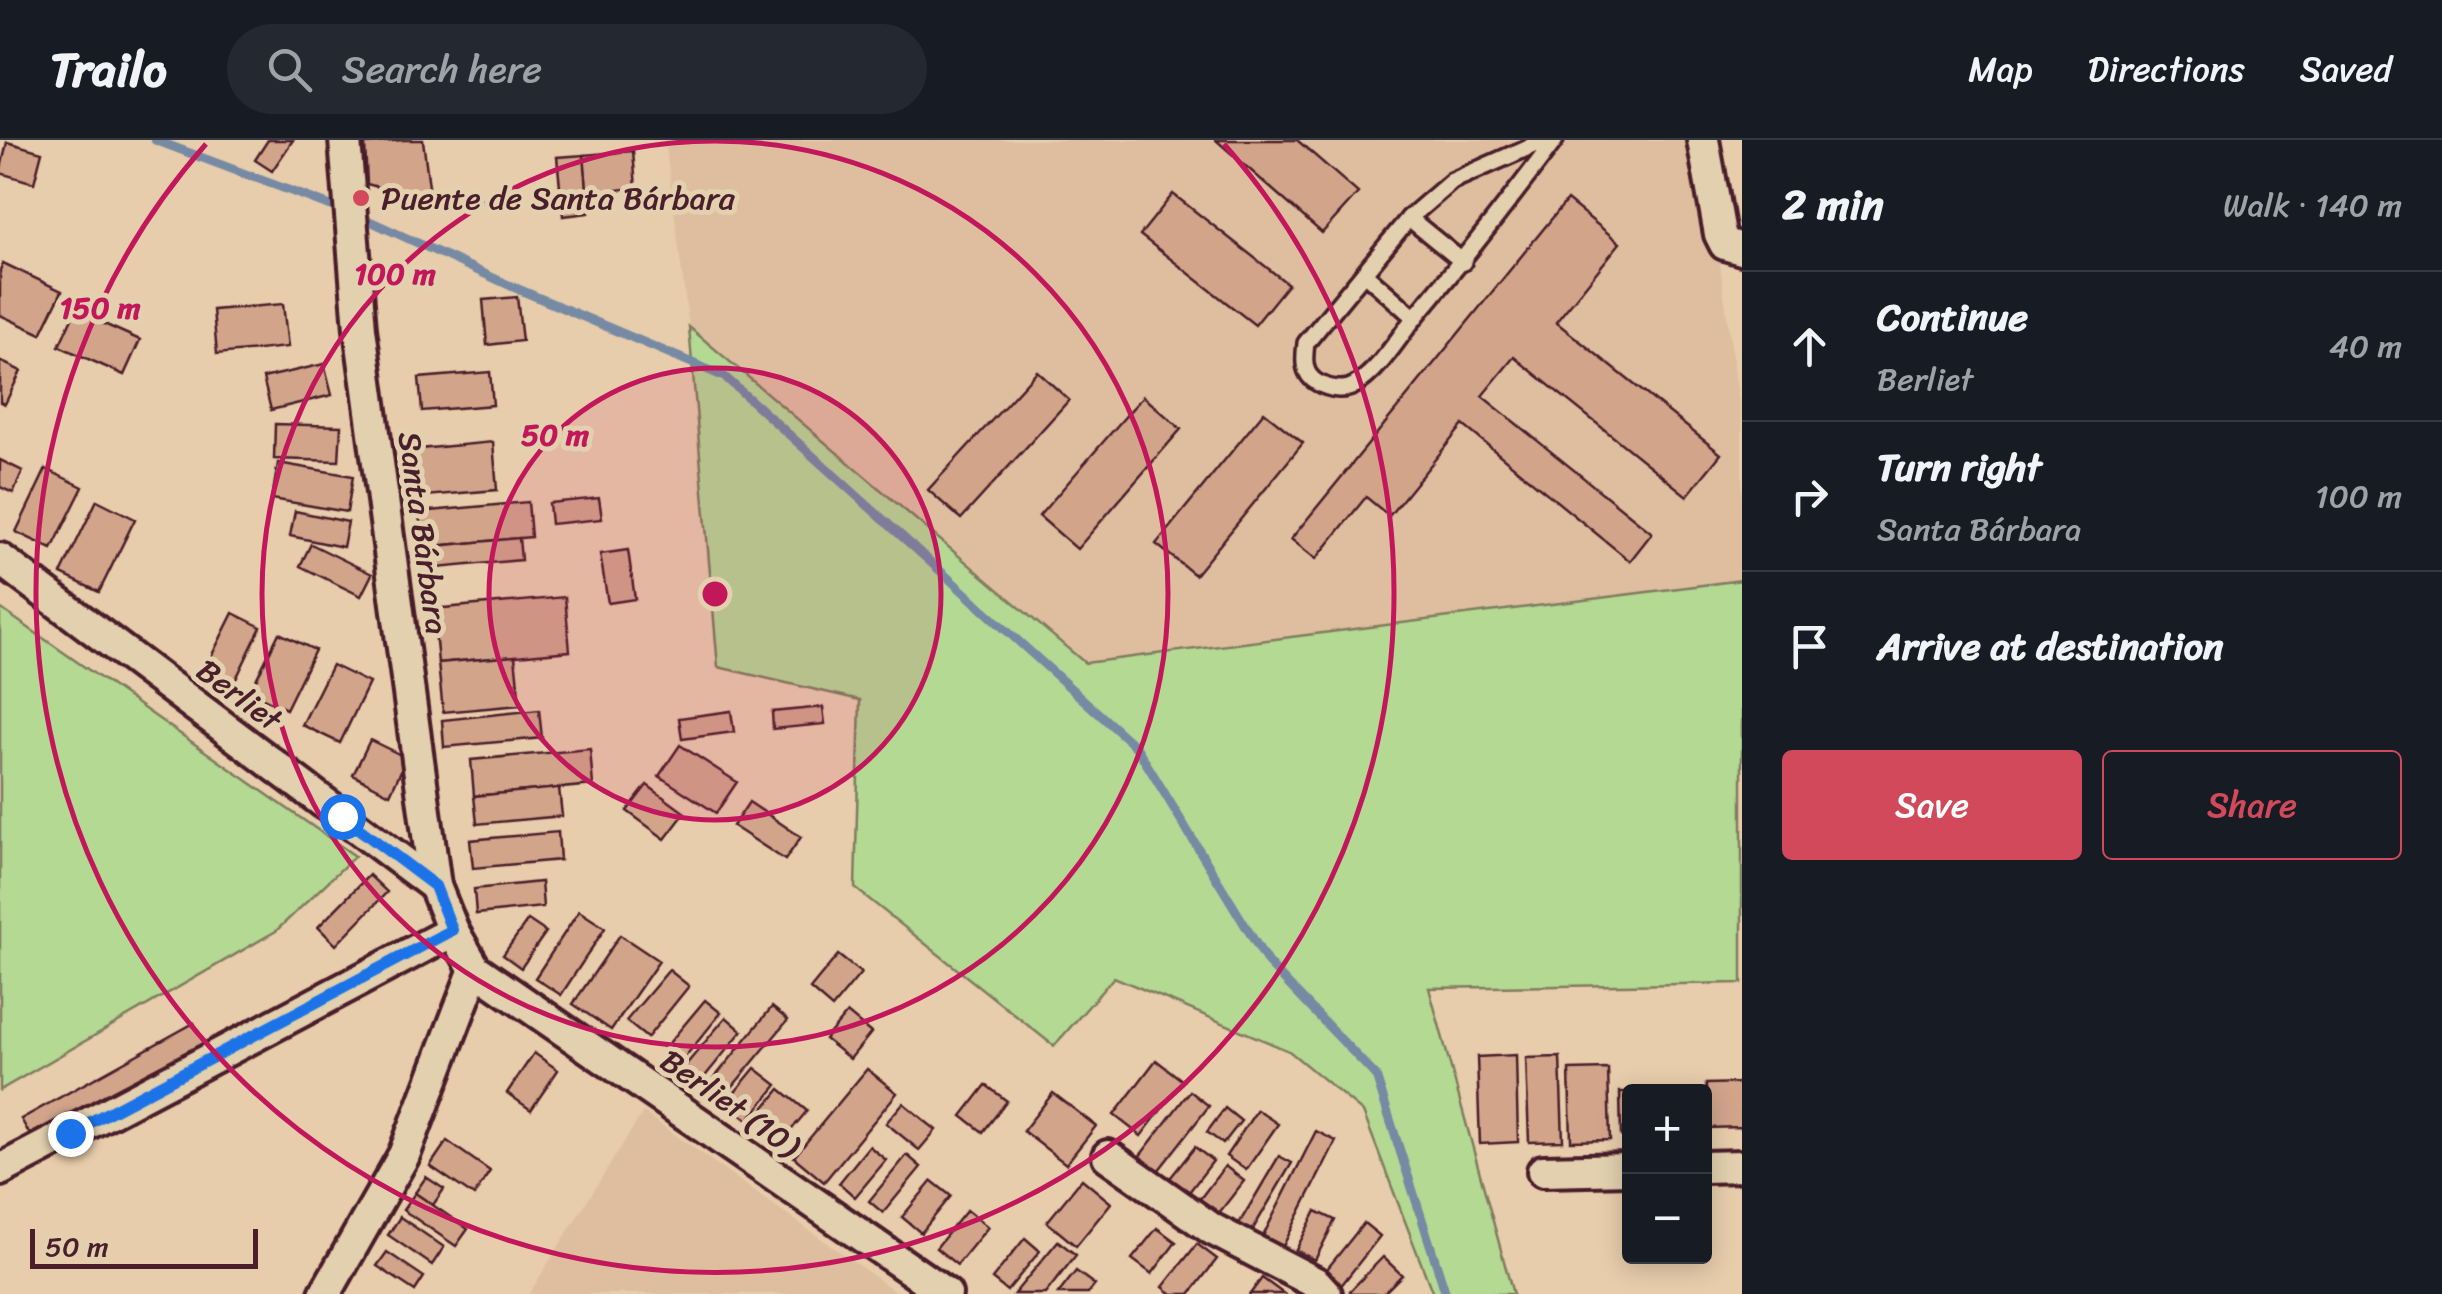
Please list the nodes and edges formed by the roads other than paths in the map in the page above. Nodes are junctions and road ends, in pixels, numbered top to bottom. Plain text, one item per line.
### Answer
1 (345, 140) edge
2 (1546, 140) edge
3 (1555, 140) edge
4 (1703, 140) edge
5 (1410, 218) junction
6 (1742, 249) edge
7 (1462, 262) junction
8 (1364, 272) junction
9 (1415, 318) junction
10 (0, 559) edge
11 (435, 886) junction
12 (452, 930) junction
13 (475, 969) junction
14 (1108, 1156) dead end
15 (1742, 1166) edge
16 (1712, 1167) edge
17 (1622, 1169) edge
18 (0, 1170) edge
19 (1543, 1171) dead end
20 (324, 1294) edge
21 (946, 1294) edge
22 (1326, 1294) edge

1 - 11 street, Santa Bárbara
2 - 5 lane
3 - 7 lane
4 - 6 street
5 - 7 lane
5 - 8 lane
7 - 9 lane
8 - 9 lane
8 - 9 lane
10 - 11 street, Berliet
11 - 12 street, Santa Bárbara
12 - 13 street, Santa Bárbara
12 - 18 street
13 - 20 street
13 - 21 street, Berliet (10)
14 - 22 street
15 - 16 street
17 - 19 street

